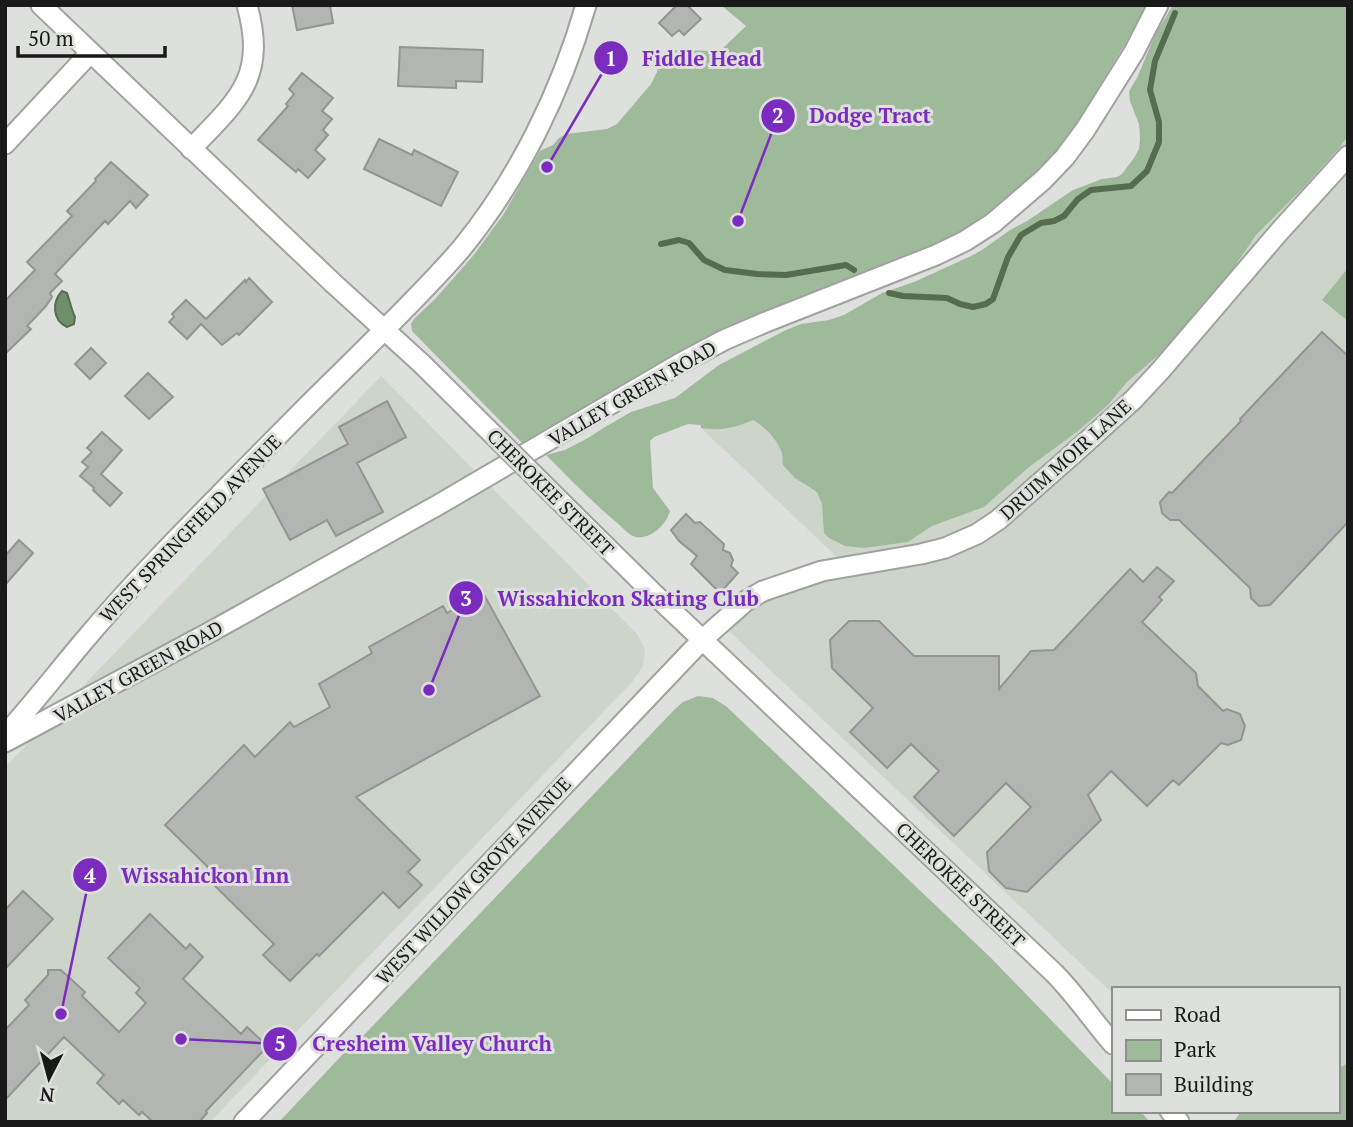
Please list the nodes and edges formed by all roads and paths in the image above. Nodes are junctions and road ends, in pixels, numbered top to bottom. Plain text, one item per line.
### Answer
1 (247, 5) edge
2 (586, 5) edge
3 (1158, 5) edge
4 (42, 6) edge
5 (90, 53) junction
6 (5, 144) edge
7 (191, 149) junction
8 (1348, 156) edge
9 (385, 329) junction
10 (703, 639) junction
11 (5, 735) edge
12 (5, 742) edge
13 (1112, 1043) edge
14 (244, 1122) edge

1 - 7 street
2 - 9 street, WEST SPRINGFIELD AVENUE
3 - 12 street, VALLEY GREEN ROAD
4 - 5 street, CHEROKEE STREET
5 - 6 street
5 - 7 street, CHEROKEE STREET
7 - 9 street, CHEROKEE STREET
8 - 10 street, DRUIM MOIR LANE
9 - 10 street, CHEROKEE STREET, bridge
9 - 11 street, WEST SPRINGFIELD AVENUE
10 - 13 street, CHEROKEE STREET
10 - 14 street, WEST WILLOW GROVE AVENUE

